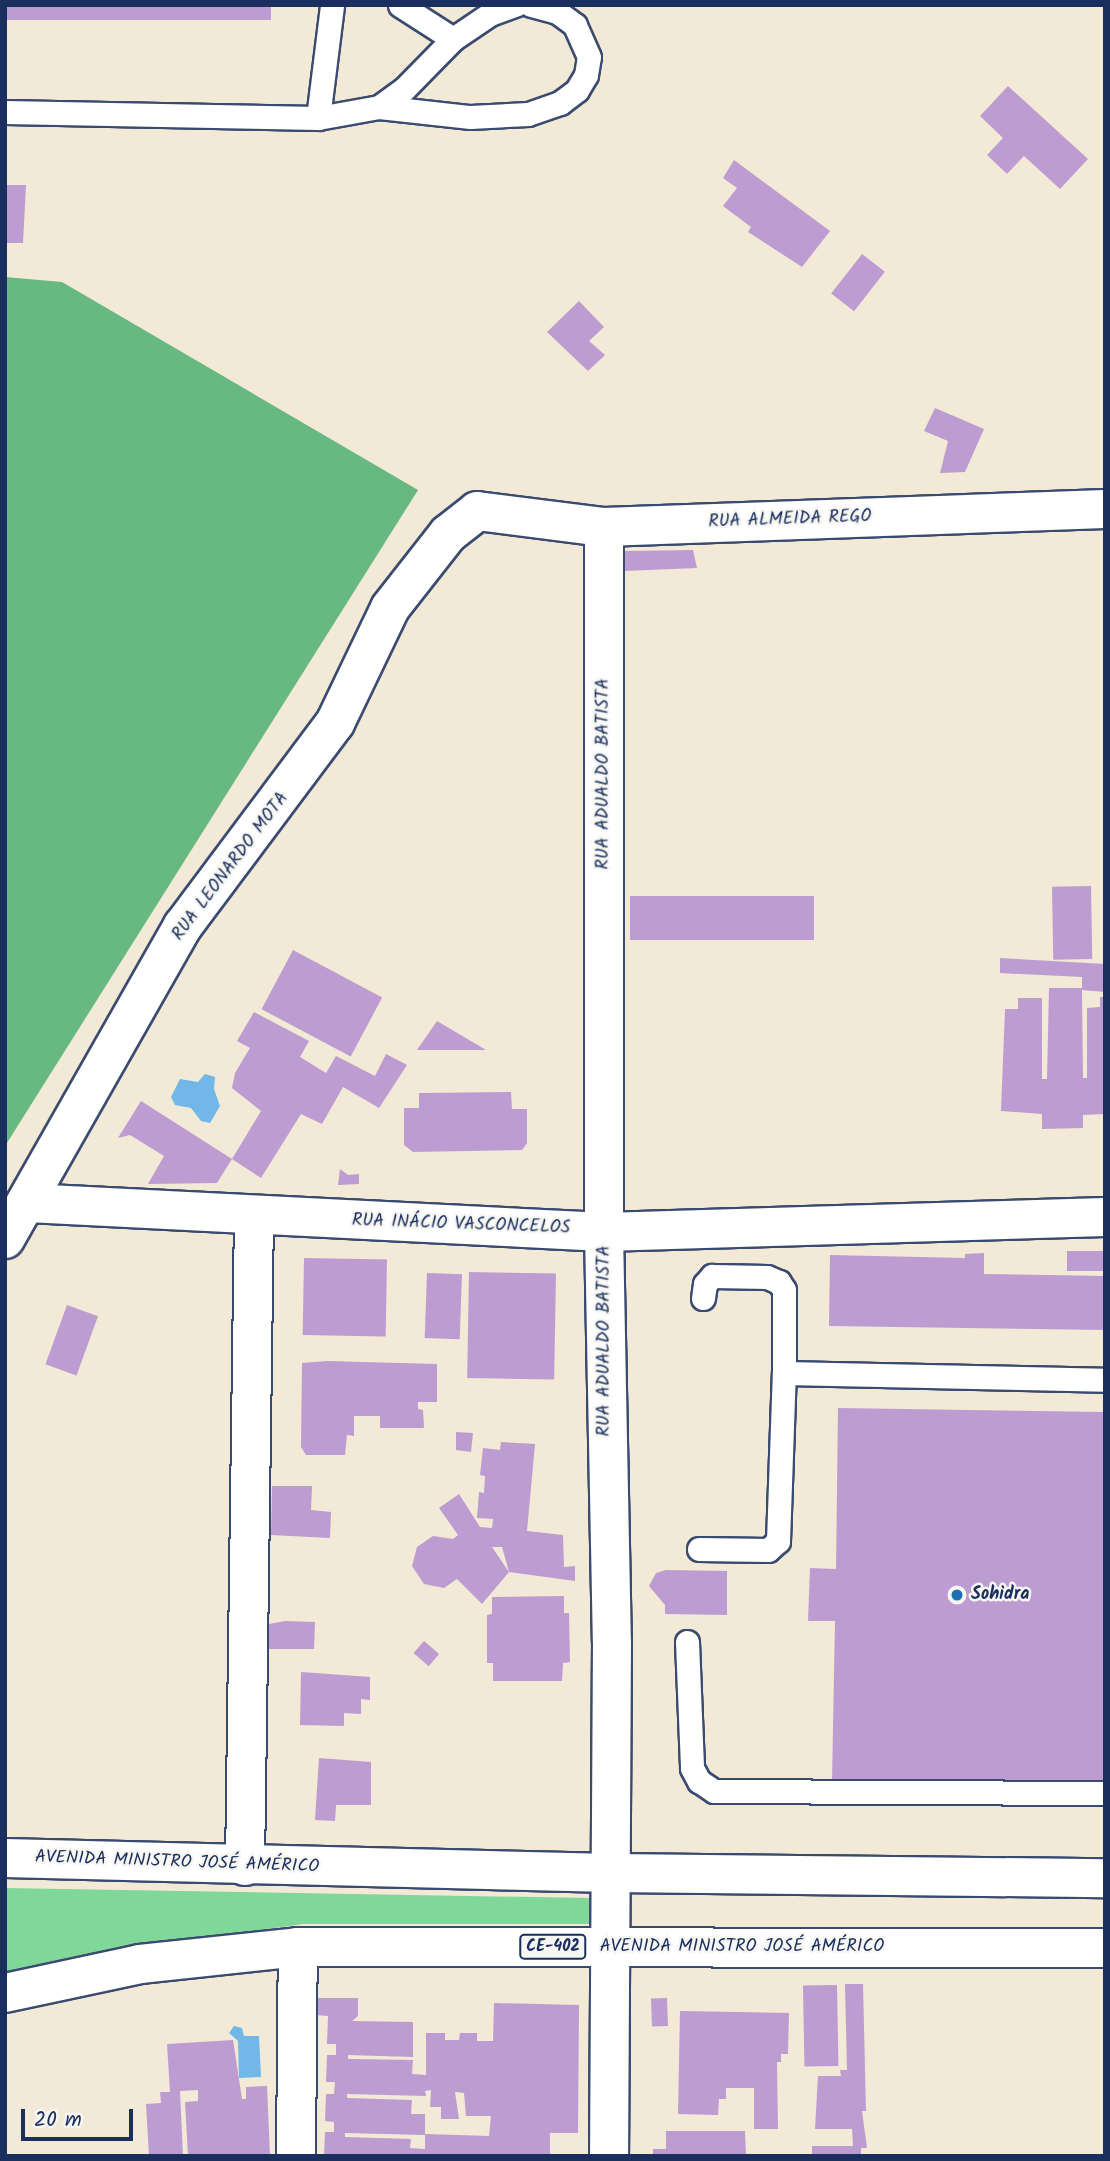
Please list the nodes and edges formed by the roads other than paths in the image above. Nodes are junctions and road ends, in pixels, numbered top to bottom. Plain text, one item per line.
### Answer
1 (332, 5) edge
2 (400, 5) edge
3 (515, 5) edge
4 (531, 5) edge
5 (453, 39) junction
6 (379, 107) junction
7 (5, 112) edge
8 (318, 118) junction
9 (1105, 509) edge
10 (477, 511) joint
11 (604, 527) junction
12 (27, 1203) junction
13 (254, 1216) junction
14 (1105, 1217) edge
15 (604, 1232) junction
16 (5, 1239) edge
17 (703, 1297) dead end
18 (784, 1374) junction
19 (1105, 1380) edge
20 (699, 1549) dead end
21 (687, 1642) dead end
22 (1105, 1793) edge
23 (5, 1858) edge
24 (245, 1866) junction
25 (612, 1873) junction
26 (1105, 1878) edge
27 (298, 1947) junction
28 (611, 1947) junction
29 (1105, 1948) edge
30 (5, 1993) edge
31 (296, 2156) edge
32 (609, 2156) edge

1 - 8 lane
2 - 5 lane
3 - 5 lane
4 - 6 lane
5 - 6 lane
6 - 8 lane
7 - 8 lane
9 - 11 street, RUA ALMEIDA REGO
10 - 11 street, RUA ALMEIDA REGO
10 - 12 street, RUA LEONARDO MOTA
11 - 15 street, RUA ADUALDO BATISTA
12 - 13 street, RUA INÁCIO VASCONCELOS
12 - 16 street, RUA LEONARDO MOTA
13 - 15 street, RUA INÁCIO VASCONCELOS
13 - 24 street
14 - 15 street, RUA INÁCIO VASCONCELOS
15 - 25 street, RUA ADUALDO BATISTA
17 - 18 lane
18 - 19 lane
18 - 20 lane
21 - 22 lane
23 - 24 street, AVENIDA MINISTRO JOSÉ AMÉRICO
24 - 25 street, AVENIDA MINISTRO JOSÉ AMÉRICO
25 - 26 street, AVENIDA MINISTRO JOSÉ AMÉRICO
25 - 28 street, RUA ADUALDO BATISTA
27 - 28 street, AVENIDA MINISTRO JOSÉ AMÉRICO / CE-402
27 - 30 street, AVENIDA MINISTRO JOSÉ AMÉRICO / CE-402
27 - 31 street
28 - 29 street, AVENIDA MINISTRO JOSÉ AMÉRICO / CE-402
28 - 32 street, RUA ADUALDO BATISTA

